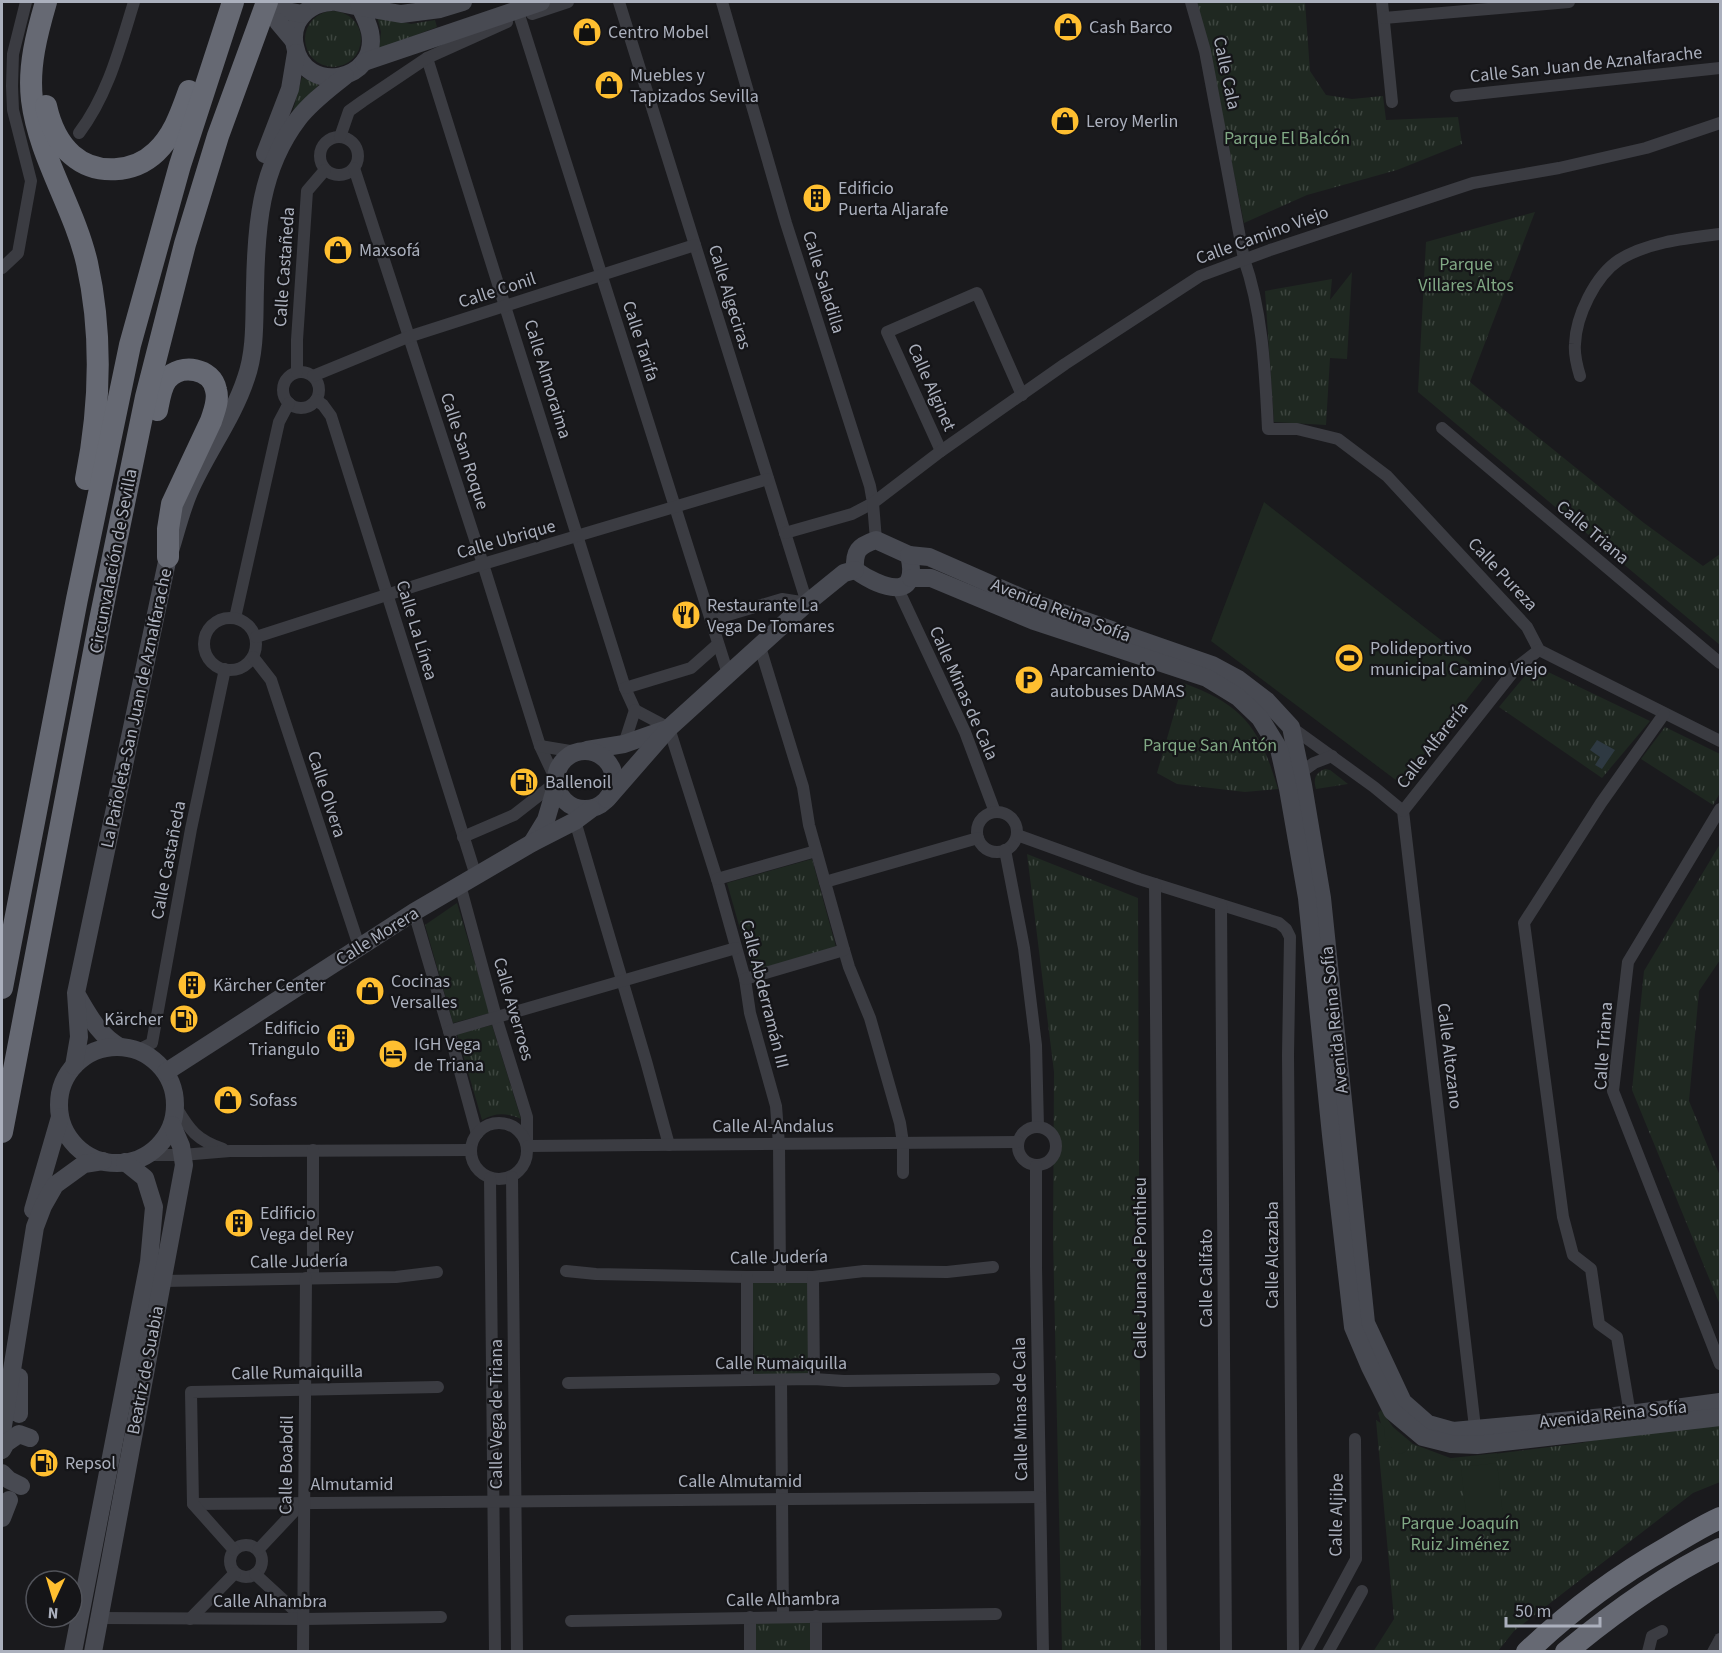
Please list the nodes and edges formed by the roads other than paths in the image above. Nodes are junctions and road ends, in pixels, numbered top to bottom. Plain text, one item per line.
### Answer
1 (26, 2) edge
2 (46, 2) edge
3 (60, 2) edge
4 (134, 2) edge
5 (233, 2) edge
6 (244, 2) edge
7 (336, 2) edge
8 (463, 2) edge
9 (541, 2) edge
10 (568, 2) edge
11 (619, 2) edge
12 (722, 2) edge
13 (1191, 2) edge
14 (1382, 2) edge
15 (1569, 2) edge
16 (359, 4) edge
17 (316, 6) edge
18 (275, 11) edge
19 (520, 18) junction
20 (1384, 18) junction
21 (225, 28) junction
22 (295, 47) junction
23 (411, 47) junction
24 (215, 58) junction
25 (427, 58) junction
26 (364, 62) junction
27 (1720, 68) edge
28 (345, 76) junction
29 (1456, 96) dead end
30 (1392, 102) dead end
31 (1720, 123) edge
32 (79, 133) dead end
33 (340, 137) junction
34 (50, 140) junction
35 (354, 168) junction
36 (325, 170) junction
37 (1720, 234) edge
38 (695, 245) junction
39 (1244, 259) junction
40 (2, 268) edge
41 (602, 275) junction
42 (506, 306) junction
43 (408, 338) junction
44 (297, 372) junction
45 (313, 376) junction
46 (1580, 376) dead end
47 (1022, 395) junction
48 (316, 400) junction
49 (289, 403) junction
50 (1442, 428) dead end
51 (1268, 429) joint
52 (220, 430) junction
53 (941, 451) junction
54 (768, 479) junction
55 (873, 503) junction
56 (675, 507) junction
57 (785, 533) junction
58 (578, 537) junction
59 (876, 540) junction
60 (909, 555) junction
61 (168, 557) junction
62 (483, 564) junction
63 (855, 570) junction
64 (110, 575) junction
65 (904, 583) junction
66 (387, 595) junction
67 (77, 599) junction
68 (807, 603) junction
69 (235, 618) junction
70 (711, 620) junction
71 (256, 637) junction
72 (718, 644) junction
73 (760, 647) junction
74 (1539, 650) junction
75 (253, 657) junction
76 (1720, 663) edge
77 (225, 669) junction
78 (728, 674) junction
79 (625, 688) junction
80 (635, 710) junction
81 (1664, 714) junction
82 (1260, 718) junction
83 (669, 728) junction
84 (1291, 728) junction
85 (1720, 741) edge
86 (624, 744) junction
87 (540, 746) junction
88 (578, 751) junction
89 (1332, 756) junction
90 (1293, 776) junction
91 (555, 782) junction
92 (608, 799) junction
93 (591, 809) junction
94 (1720, 809) edge
95 (1403, 811) junction
96 (995, 812) junction
97 (575, 822) junction
98 (1017, 834) junction
99 (463, 837) junction
100 (978, 838) junction
101 (532, 843) junction
102 (1005, 850) junction
103 (816, 851) junction
104 (717, 879) junction
105 (468, 880) junction
106 (825, 882) junction
107 (1155, 884) junction
108 (1221, 905) junction
109 (414, 912) junction
110 (359, 946) junction
111 (736, 948) junction
112 (844, 950) junction
113 (746, 979) junction
114 (622, 981) junction
115 (2, 988) edge
116 (76, 993) junction
117 (496, 1017) junction
118 (449, 1031) junction
119 (120, 1047) junction
120 (138, 1050) junction
121 (74, 1066) junction
122 (166, 1072) junction
123 (174, 1116) junction
124 (60, 1117) junction
125 (1038, 1126) junction
126 (2, 1132) edge
127 (477, 1134) junction
128 (1018, 1142) junction
129 (903, 1143) junction
130 (527, 1144) junction
131 (779, 1144) junction
132 (669, 1145) junction
133 (313, 1150) junction
134 (471, 1150) junction
135 (230, 1151) junction
136 (147, 1155) junction
137 (182, 1155) junction
138 (103, 1161) junction
139 (125, 1162) junction
140 (1036, 1166) junction
141 (903, 1173) dead end
142 (512, 1177) junction
143 (490, 1178) junction
144 (29, 1261) junction
145 (993, 1267) dead end
146 (566, 1271) dead end
147 (437, 1272) dead end
148 (747, 1277) junction
149 (780, 1277) junction
150 (813, 1277) junction
151 (309, 1278) junction
152 (162, 1281) junction
153 (1720, 1364) edge
154 (2, 1369) edge
155 (814, 1379) junction
156 (994, 1379) dead end
157 (747, 1380) junction
158 (781, 1380) junction
159 (568, 1383) dead end
160 (438, 1387) dead end
161 (305, 1390) junction
162 (1720, 1402) edge
163 (19, 1414) dead end
164 (1630, 1414) junction
165 (1720, 1417) edge
166 (2, 1432) edge
167 (1476, 1437) junction
168 (30, 1438) dead end
169 (1355, 1439) dead end
170 (2, 1450) edge
171 (2, 1473) edge
172 (21, 1486) dead end
173 (1040, 1497) junction
174 (782, 1499) junction
175 (9, 1500) dead end
176 (494, 1501) junction
177 (303, 1502) junction
178 (440, 1502) joint
179 (515, 1502) junction
180 (193, 1504) junction
181 (2, 1518) edge
182 (1720, 1518) edge
183 (1720, 1549) edge
184 (234, 1550) junction
185 (258, 1550) junction
186 (235, 1573) junction
187 (255, 1574) junction
188 (1362, 1591) dead end
189 (996, 1614) dead end
190 (816, 1616) junction
191 (441, 1617) dead end
192 (750, 1617) junction
193 (783, 1617) junction
194 (99, 1618) junction
195 (190, 1619) junction
196 (303, 1619) junction
197 (571, 1621) dead end
198 (1662, 1631) dead end
199 (1720, 1639) edge
200 (73, 1652) edge
201 (93, 1652) edge
202 (303, 1652) edge
203 (495, 1652) edge
204 (517, 1652) edge
205 (750, 1652) edge
206 (816, 1652) edge
207 (1043, 1652) edge
208 (1161, 1652) edge
209 (1227, 1652) edge
210 (1293, 1652) edge
211 (1306, 1652) edge
212 (1328, 1652) edge
213 (1527, 1652) edge
214 (1566, 1652) edge
215 (1648, 1652) edge
216 (1713, 1652) edge

1 - 40 street
2 - 34 highway
3 - 34 highway
4 - 32 street
5 - 21 highway, Circunvalación de Sevilla
6 - 24 highway
7 - 16 street
8 - 16 street
9 - 23 street, La Pañoleta-San Juan de Aznalfarache
10 - 19 street
11 - 38 street, Calle Algeciras
12 - 55 street, Calle Saladilla
13 - 39 street, Calle Cala
14 - 20 street
15 - 20 street
16 - 26 street
17 - 18 street
17 - 22 street, La Pañoleta-San Juan de Aznalfarache
18 - 22 street
18 - 64 highway, Circunvalación de Sevilla
19 - 25 street
19 - 41 street, Calle Tarifa
20 - 30 street
21 - 24 highway, Circunvalación de Sevilla
21 - 34 highway
22 - 28 street
22 - 52 street, La Pañoleta-San Juan de Aznalfarache
23 - 25 street
23 - 26 street, La Pañoleta-San Juan de Aznalfarache
24 - 67 highway, Circunvalación de Sevilla
25 - 33 street
25 - 42 street, Calle Almoraima
26 - 28 street, La Pañoleta-San Juan de Aznalfarache
27 - 29 street, Calle San Juan de Aznalfarache
28 - 52 street, La Pañoleta-San Juan de Aznalfarache
31 - 39 street, Calle Camino Viejo
33 - 35 street
33 - 36 street
34 - 67 highway
35 - 36 street
35 - 43 street, Calle San Roque
36 - 44 street, Calle Castañeda
37 - 46 street
38 - 41 street, Calle Conil
38 - 54 street, Calle Algeciras
39 - 47 street, Calle Camino Viejo
39 - 51 street, Calle Cala
41 - 42 street, Calle Conil
41 - 56 street, Calle Tarifa
42 - 43 street, Calle Conil
42 - 58 street, Calle Almoraima
43 - 45 street, Calle Conil
43 - 62 street, Calle San Roque
44 - 45 street
44 - 49 street
45 - 48 street
47 - 53 street, Calle Camino Viejo
47 - 53 street, Calle Alginet
48 - 49 street
48 - 66 street, Calle La Línea
49 - 69 street
50 - 76 street, Calle Triana
51 - 74 street, Calle Pureza
52 - 61 street, La Pañoleta-San Juan de Aznalfarache
53 - 55 street, Calle Camino Viejo
54 - 56 street, Calle Ubrique
54 - 57 street, Calle Algeciras
55 - 57 street, Calle Camino Viejo
55 - 59 street
56 - 58 street, Calle Ubrique
56 - 70 street, Calle Tarifa
57 - 68 street, Calle Algeciras
58 - 62 street, Calle Ubrique
58 - 79 street, Calle Almoraima
59 - 60 street
59 - 63 street
60 - 65 street
60 - 84 street, Avenida Reina Sofía
61 - 64 highway
61 - 116 street, La Pañoleta-San Juan de Aznalfarache
62 - 66 street, Calle Ubrique
62 - 87 street, Calle San Roque
63 - 65 street
63 - 68 street
64 - 126 highway, Circunvalación de Sevilla
65 - 82 street, Avenida Reina Sofía
65 - 96 street, Calle Minas de Cala
66 - 71 street, Calle Ubrique
66 - 99 street, Calle La Línea
67 - 115 highway, Circunvalación de Sevilla
68 - 70 street
68 - 73 street
69 - 71 street
69 - 77 street
70 - 72 street, Calle Tarifa
71 - 75 street
72 - 78 street, Calle Tarifa
72 - 79 street
73 - 78 street
73 - 103 street
74 - 81 street
74 - 95 street, Calle Alfarería
75 - 77 street
75 - 110 street, Calle Olvera
77 - 120 street, Calle Castañeda
78 - 83 street
79 - 80 street, Calle Almoraima
80 - 83 street
80 - 86 street
81 - 85 street
81 - 164 street
82 - 84 street
82 - 90 street, Avenida Reina Sofía
83 - 86 street
83 - 92 street
83 - 104 street, Calle Abderramán III
84 - 89 street
84 - 90 street
86 - 88 street
87 - 88 street
87 - 91 street, Calle San Roque
88 - 91 street
88 - 92 street
89 - 90 street
89 - 95 street
90 - 167 street, Avenida Reina Sofía
91 - 93 street
91 - 99 street
91 - 101 street, Calle Morera
92 - 93 street
93 - 97 street, Calle Morera
94 - 153 street, Calle Triana
95 - 167 street, Calle Altozano
96 - 98 street
96 - 100 street
97 - 101 street, Calle Morera
97 - 114 street
98 - 102 street
98 - 107 street, Calle Alcazaba
99 - 105 street, Calle La Línea
100 - 102 street
100 - 106 street
101 - 105 street, Calle Morera
102 - 125 street
103 - 104 street
103 - 106 street
104 - 111 street, Calle Abderramán III
105 - 109 street, Calle Morera
105 - 117 street, Calle Averroes
106 - 112 street
107 - 108 street, Calle Alcazaba
107 - 208 street, Calle Juana de Ponthieu
108 - 209 street, Calle Califato
108 - 210 street, Calle Alcazaba
109 - 110 street, Calle Morera
109 - 118 street
110 - 122 street, Calle Morera
111 - 113 street, Calle Abderramán III
111 - 114 street
112 - 113 street
112 - 129 street
113 - 131 street, Calle Abderramán III
114 - 117 street
114 - 132 street
116 - 119 street
116 - 121 street, La Pañoleta-San Juan de Aznalfarache
117 - 118 street
117 - 130 street, Calle Averroes
118 - 127 street
119 - 120 street
119 - 121 street
120 - 122 street
121 - 124 street
122 - 123 street
123 - 135 street
123 - 136 street
123 - 137 street, Beatriz de Suabia
124 - 138 street
124 - 154 street
125 - 128 street
125 - 140 street
127 - 130 street
127 - 134 street
128 - 129 street, Calle Al-Andalus
128 - 140 street
129 - 131 street, Calle Al-Andalus
129 - 141 street
130 - 132 street, Calle Al-Andalus
130 - 142 street
131 - 132 street, Calle Al-Andalus
131 - 149 street, Calle Abderramán III
133 - 134 street
133 - 135 street
133 - 151 street, Calle Boabdil
134 - 143 street
135 - 137 street
136 - 137 street
136 - 139 street
137 - 152 street, Beatriz de Suabia
138 - 139 street
138 - 144 street
139 - 200 street, Beatriz de Suabia
140 - 173 street, Calle Minas de Cala
142 - 143 street
142 - 179 street, Calle Vega de Triana
143 - 176 street, Calle Vega de Triana
144 - 163 street
144 - 166 street
145 - 150 street, Calle Judería
146 - 148 street, Calle Judería
147 - 151 street, Calle Judería
148 - 149 street, Calle Judería
148 - 157 street
149 - 150 street, Calle Judería
150 - 155 street
151 - 152 street, Calle Judería
151 - 161 street, Calle Boabdil
152 - 194 street, Beatriz de Suabia
155 - 156 street, Calle Rumaiquilla
155 - 158 street, Calle Rumaiquilla
157 - 158 street, Calle Rumaiquilla
157 - 159 street, Calle Rumaiquilla
158 - 174 street
160 - 161 street, Calle Rumaiquilla
161 - 177 street, Calle Boabdil
161 - 180 street, Calle Rumaiquilla
162 - 164 street, Avenida Reina Sofía
164 - 167 street, Avenida Reina Sofía
165 - 167 street, Avenida Reina Sofía
168 - 170 street
169 - 211 street, Calle Aljibe
171 - 172 street
173 - 174 street, Calle Almutamid
173 - 207 street, Calle Minas de Cala
174 - 179 street, Calle Almutamid
174 - 193 street
175 - 181 street
176 - 178 street, Calle Almutamid
176 - 179 street, Calle Almutamid
176 - 203 street, Calle Vega de Triana
177 - 178 street, Almutamid
177 - 180 street, Almutamid
177 - 185 street
177 - 196 street, Calle Boabdil
179 - 204 street, Calle Vega de Triana
180 - 184 street
182 - 213 highway
183 - 214 highway
184 - 185 street
184 - 186 street
185 - 187 street
186 - 187 street
186 - 195 street
187 - 196 street
188 - 212 street
189 - 190 street, Calle Alhambra
190 - 193 street, Calle Alhambra
190 - 206 street
191 - 196 street, Calle Alhambra
192 - 193 street, Calle Alhambra
192 - 197 street, Calle Alhambra
192 - 205 street
194 - 195 street, Calle Alhambra
194 - 201 street, Beatriz de Suabia
195 - 196 street, Calle Alhambra
196 - 202 street, Calle Boabdil
198 - 215 street
199 - 216 street

